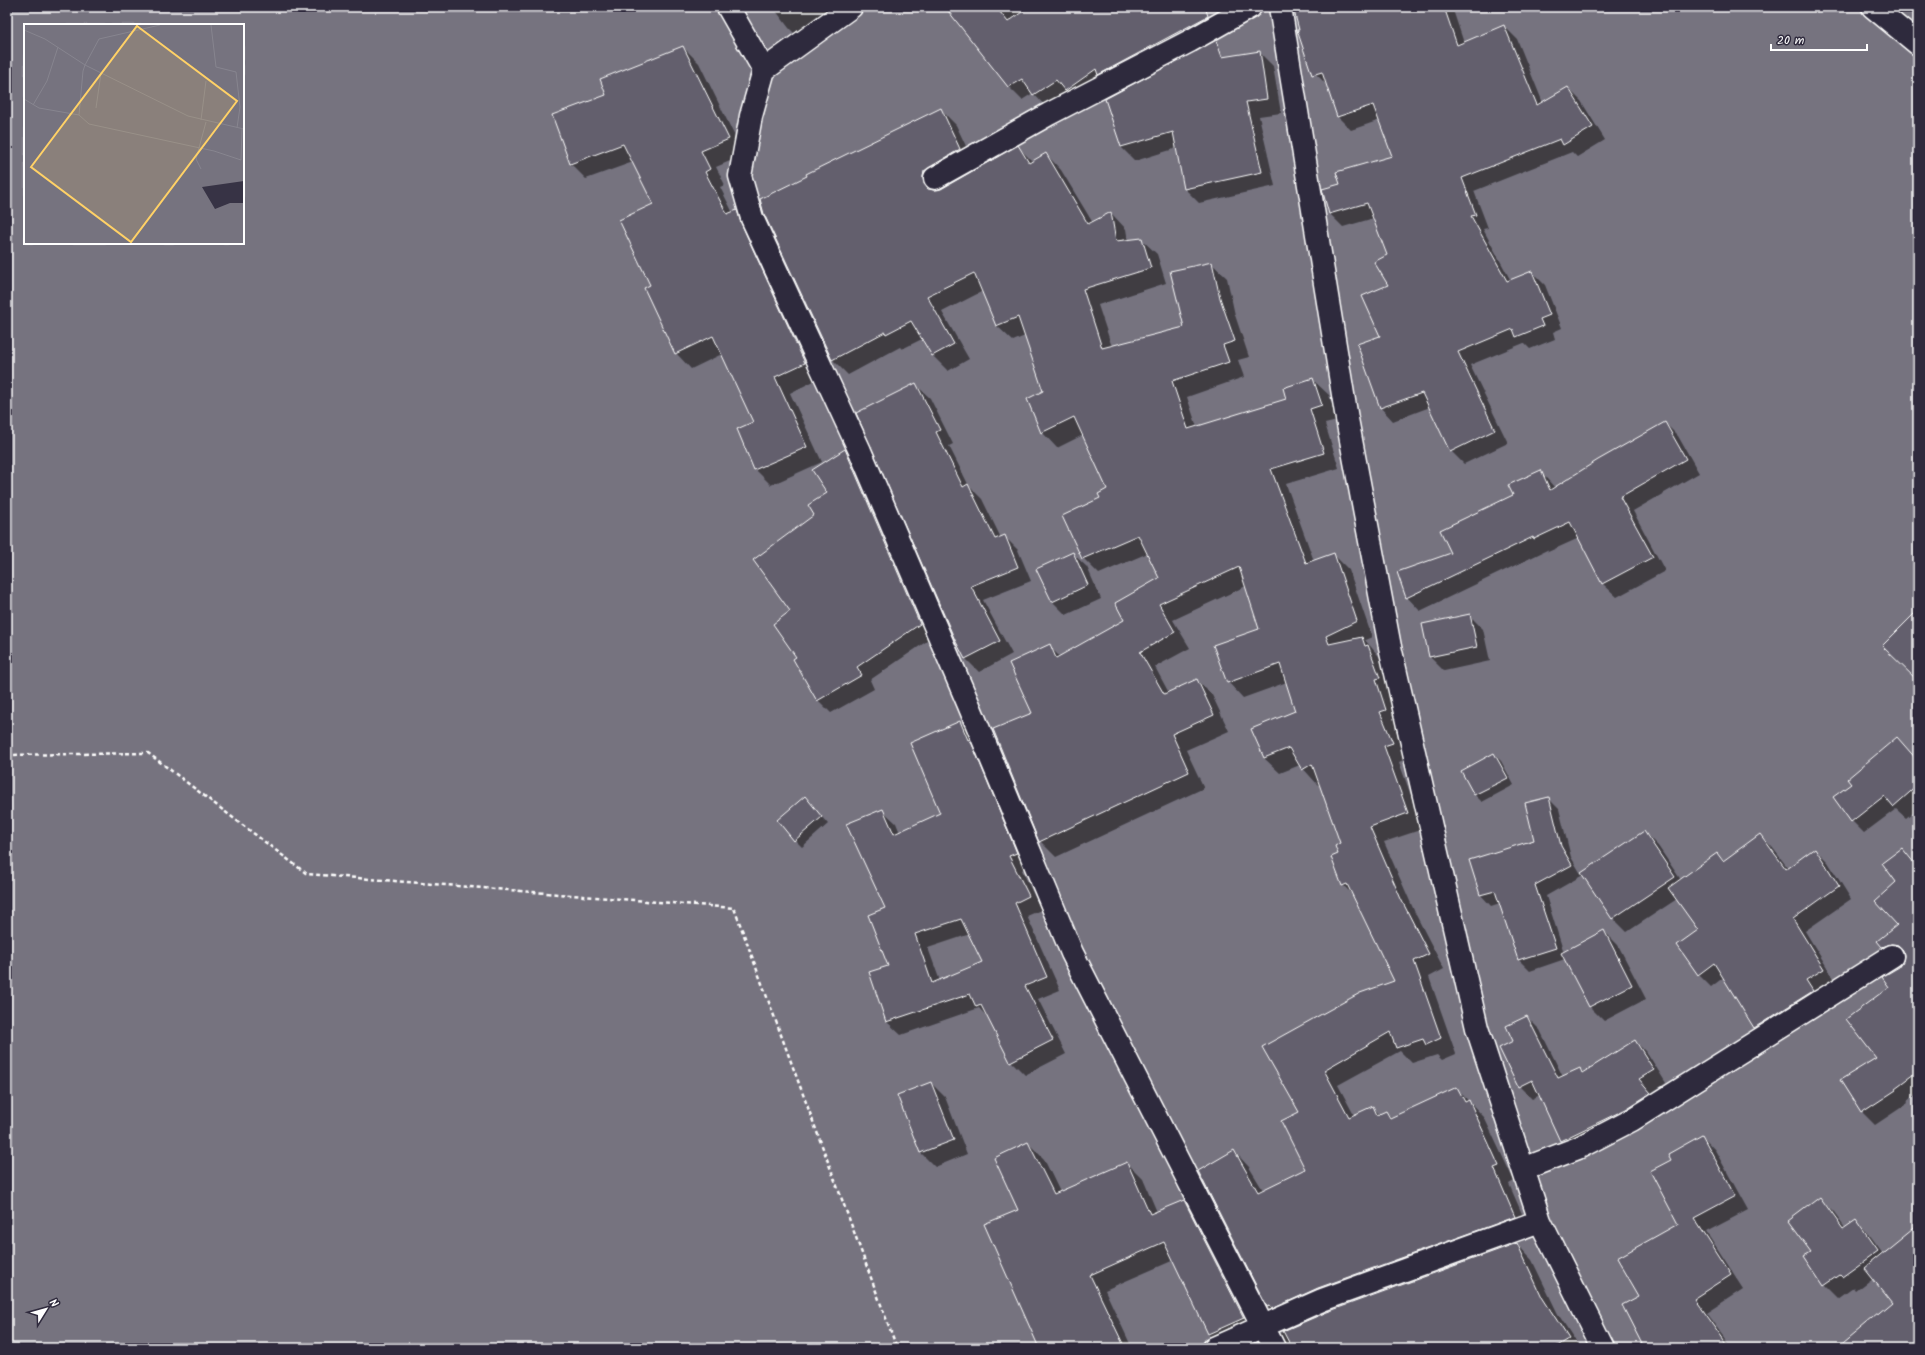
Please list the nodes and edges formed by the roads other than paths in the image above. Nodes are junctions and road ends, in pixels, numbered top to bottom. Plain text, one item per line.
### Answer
1 (728, 7) edge
2 (851, 7) edge
3 (1250, 7) edge
4 (1280, 7) edge
5 (1873, 7) edge
6 (1918, 44) edge
7 (764, 70) junction
8 (935, 178) dead end
9 (1892, 956) dead end
10 (1523, 1169) junction
11 (1540, 1221) junction
12 (1263, 1326) junction
13 (1214, 1348) edge
14 (1274, 1348) edge
15 (1603, 1348) edge

1 - 7 street
2 - 7 street
3 - 8 street
4 - 10 street
5 - 6 street
7 - 12 street
9 - 10 street
10 - 11 street
11 - 12 street
11 - 15 street
12 - 13 street
12 - 14 street

